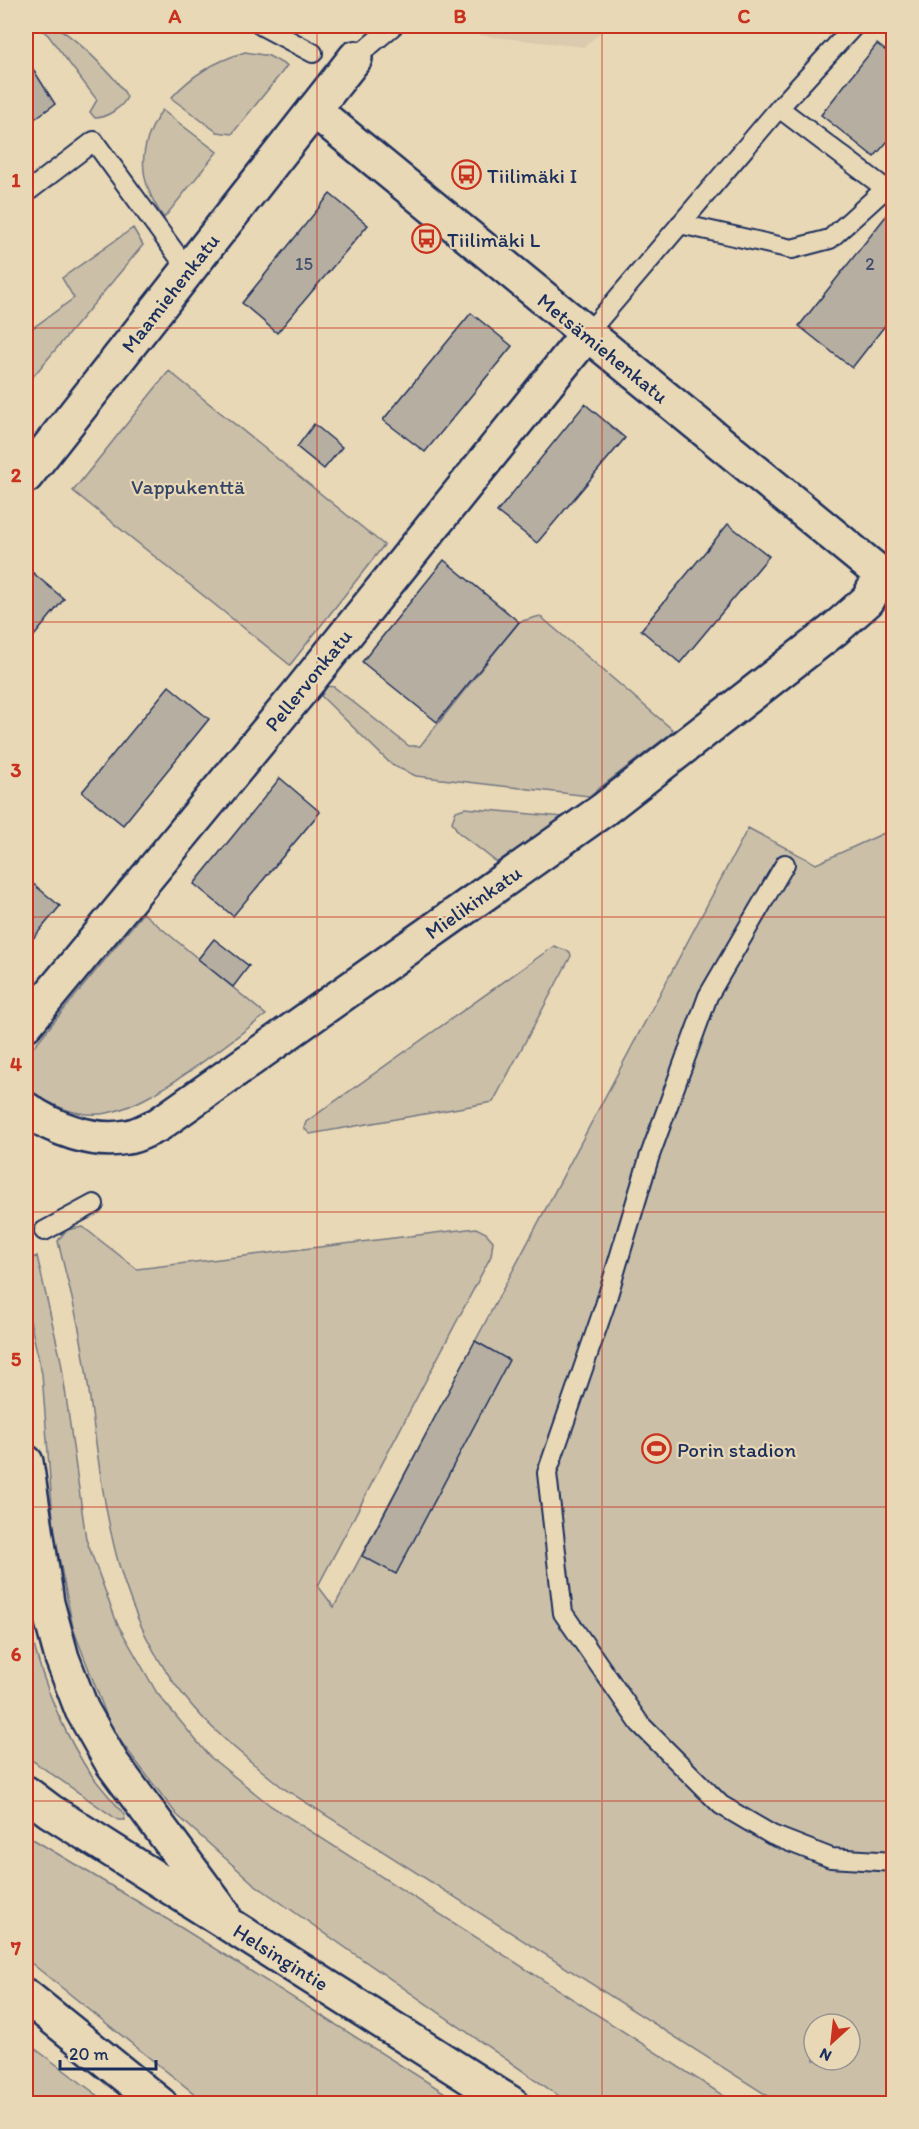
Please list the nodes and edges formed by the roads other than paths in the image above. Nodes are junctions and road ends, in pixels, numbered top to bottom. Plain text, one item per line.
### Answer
1 (262, 26) edge
2 (393, 26) edge
3 (854, 26) edge
4 (313, 53) dead end
5 (355, 58) joint
6 (779, 108) junction
7 (314, 110) junction
8 (889, 192) edge
9 (26, 193) edge
10 (680, 224) junction
11 (188, 270) junction
12 (587, 334) junction
13 (26, 476) edge
14 (887, 580) edge
15 (785, 864) dead end
16 (26, 1024) edge
17 (26, 1109) edge
18 (94, 1204) dead end
19 (44, 1231) dead end
20 (26, 1462) edge
21 (34, 1801) edge
22 (894, 1862) edge
23 (233, 1926) junction
24 (26, 1996) edge
25 (160, 2103) edge
26 (513, 2103) edge

1 - 4 lane
2 - 5 lane
3 - 6 lane
5 - 7 main road, Maamiehenkatu
6 - 8 lane
6 - 10 lane
7 - 11 main road, Maamiehenkatu
7 - 12 main road, Metsämiehenkatu
8 - 10 lane
9 - 11 lane
10 - 12 lane
11 - 13 main road, Maamiehenkatu
12 - 14 main road, Metsämiehenkatu
12 - 16 main road, Pellervonkatu
14 - 17 main road, Mielikinkatu
15 - 22 lane
18 - 19 lane
20 - 23 main road
21 - 23 main road, Helsingintie
23 - 26 main road, Helsingintie
24 - 25 main road

